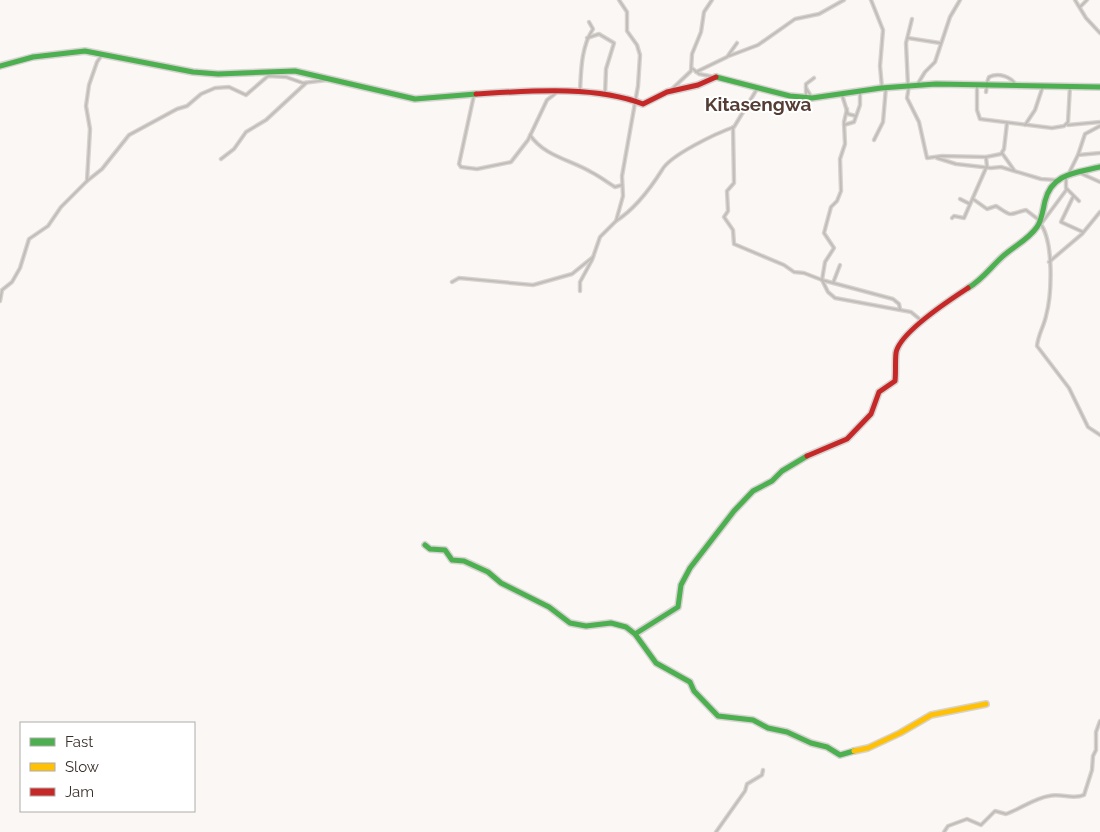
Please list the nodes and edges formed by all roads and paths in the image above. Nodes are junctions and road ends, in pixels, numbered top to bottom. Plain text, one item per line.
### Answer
1 (619, 0) edge
2 (712, 0) edge
3 (844, 0) edge
4 (871, 0) edge
5 (960, 0) edge
6 (1074, 0) edge
7 (1087, 0) edge
8 (1080, 7) junction
9 (912, 19) dead end
10 (589, 22) dead end
11 (1100, 33) edge
12 (587, 38) junction
13 (908, 38) junction
14 (737, 43) dead end
15 (940, 43) junction
16 (102, 55) junction
17 (729, 56) junction
18 (0, 66) edge
19 (692, 69) junction
20 (696, 72) junction
21 (715, 77) junction
22 (814, 78) dead end
23 (329, 80) junction
24 (306, 83) junction
25 (918, 85) junction
26 (977, 85) junction
27 (986, 85) junction
28 (1016, 85) junction
29 (908, 86) junction
30 (1043, 86) junction
31 (1070, 86) junction
32 (759, 87) junction
33 (1100, 87) edge
34 (806, 88) junction
35 (884, 88) junction
36 (671, 90) junction
37 (559, 91) junction
38 (580, 92) junction
39 (860, 92) junction
40 (986, 92) dead end
41 (474, 95) junction
42 (605, 95) junction
43 (842, 95) junction
44 (809, 98) junction
45 (635, 101) junction
46 (847, 110) junction
47 (856, 116) junction
48 (1100, 122) edge
49 (1007, 123) junction
50 (1025, 125) junction
51 (1066, 125) junction
52 (844, 126) junction
53 (1100, 126) edge
54 (733, 127) junction
55 (530, 135) junction
56 (874, 140) dead end
57 (1002, 153) junction
58 (1100, 153) edge
59 (1078, 155) junction
60 (986, 157) junction
61 (937, 158) junction
62 (221, 159) dead end
63 (1100, 167) edge
64 (986, 168) junction
65 (1014, 170) junction
66 (1080, 173) junction
67 (1067, 175) junction
68 (1056, 180) junction
69 (87, 181) junction
70 (1100, 182) edge
71 (622, 184) junction
72 (1067, 189) junction
73 (1074, 197) junction
74 (960, 199) dead end
75 (974, 199) junction
76 (1079, 201) dead end
77 (970, 204) junction
78 (1100, 212) edge
79 (952, 218) dead end
80 (616, 220) junction
81 (1040, 222) junction
82 (1084, 232) junction
83 (594, 255) junction
84 (1049, 262) junction
85 (840, 265) dead end
86 (822, 280) junction
87 (452, 282) dead end
88 (833, 283) junction
89 (580, 291) dead end
90 (0, 301) edge
91 (900, 309) junction
92 (922, 321) junction
93 (1100, 435) edge
94 (425, 545) dead end
95 (636, 635) junction
96 (986, 704) dead end
97 (1100, 721) edge
98 (763, 770) dead end
99 (716, 832) edge
100 (944, 832) edge

1 - 45 street
2 - 19 street
3 - 17 street
4 - 35 street
5 - 15 street
6 - 8 street
7 - 8 street
8 - 11 street
9 - 13 street
10 - 12 street
12 - 38 street
12 - 42 street
13 - 15 street
13 - 29 street
14 - 17 street
15 - 25 street
16 - 18 street
16 - 23 street
16 - 69 street
17 - 20 street
19 - 20 street
19 - 36 street
20 - 21 street
21 - 32 street
21 - 36 street
22 - 34 street
23 - 24 street
23 - 41 street
24 - 62 street
24 - 69 street
25 - 26 street
25 - 29 street
26 - 27 street
26 - 49 street
27 - 28 street
27 - 28 street
27 - 40 street
28 - 30 street
29 - 35 street
29 - 61 street
30 - 31 street
30 - 50 street
31 - 33 street
31 - 51 street
32 - 44 street
32 - 54 street
34 - 44 street
34 - 44 street
35 - 39 street
35 - 56 street
36 - 45 street
37 - 38 street
37 - 41 street
37 - 55 street
38 - 42 street
39 - 43 street
39 - 47 street
41 - 55 street
42 - 45 street
43 - 44 street
43 - 46 street
45 - 71 street
46 - 47 street
46 - 52 street
47 - 52 street
48 - 51 street
49 - 50 street
49 - 57 street
50 - 51 street
52 - 86 street
53 - 59 street
54 - 80 street
54 - 86 street
55 - 71 street
57 - 60 street
57 - 65 street
58 - 59 street
59 - 67 street
60 - 61 street
60 - 64 street
61 - 64 street
63 - 66 street
64 - 65 street
64 - 75 street
65 - 68 street
66 - 67 street
66 - 70 street
67 - 68 street
67 - 72 street
68 - 81 street
69 - 90 street
71 - 80 street
72 - 73 street
72 - 81 street
73 - 76 street
73 - 82 street
74 - 77 street
75 - 77 street
75 - 81 street
77 - 79 street
78 - 82 street
80 - 83 street
81 - 84 street
81 - 92 street
82 - 84 street
83 - 87 street
83 - 89 street
84 - 93 street
85 - 88 street
86 - 88 street
86 - 91 street
88 - 91 street
91 - 92 street
92 - 95 street
94 - 95 street
95 - 96 street
97 - 100 street
98 - 99 street

